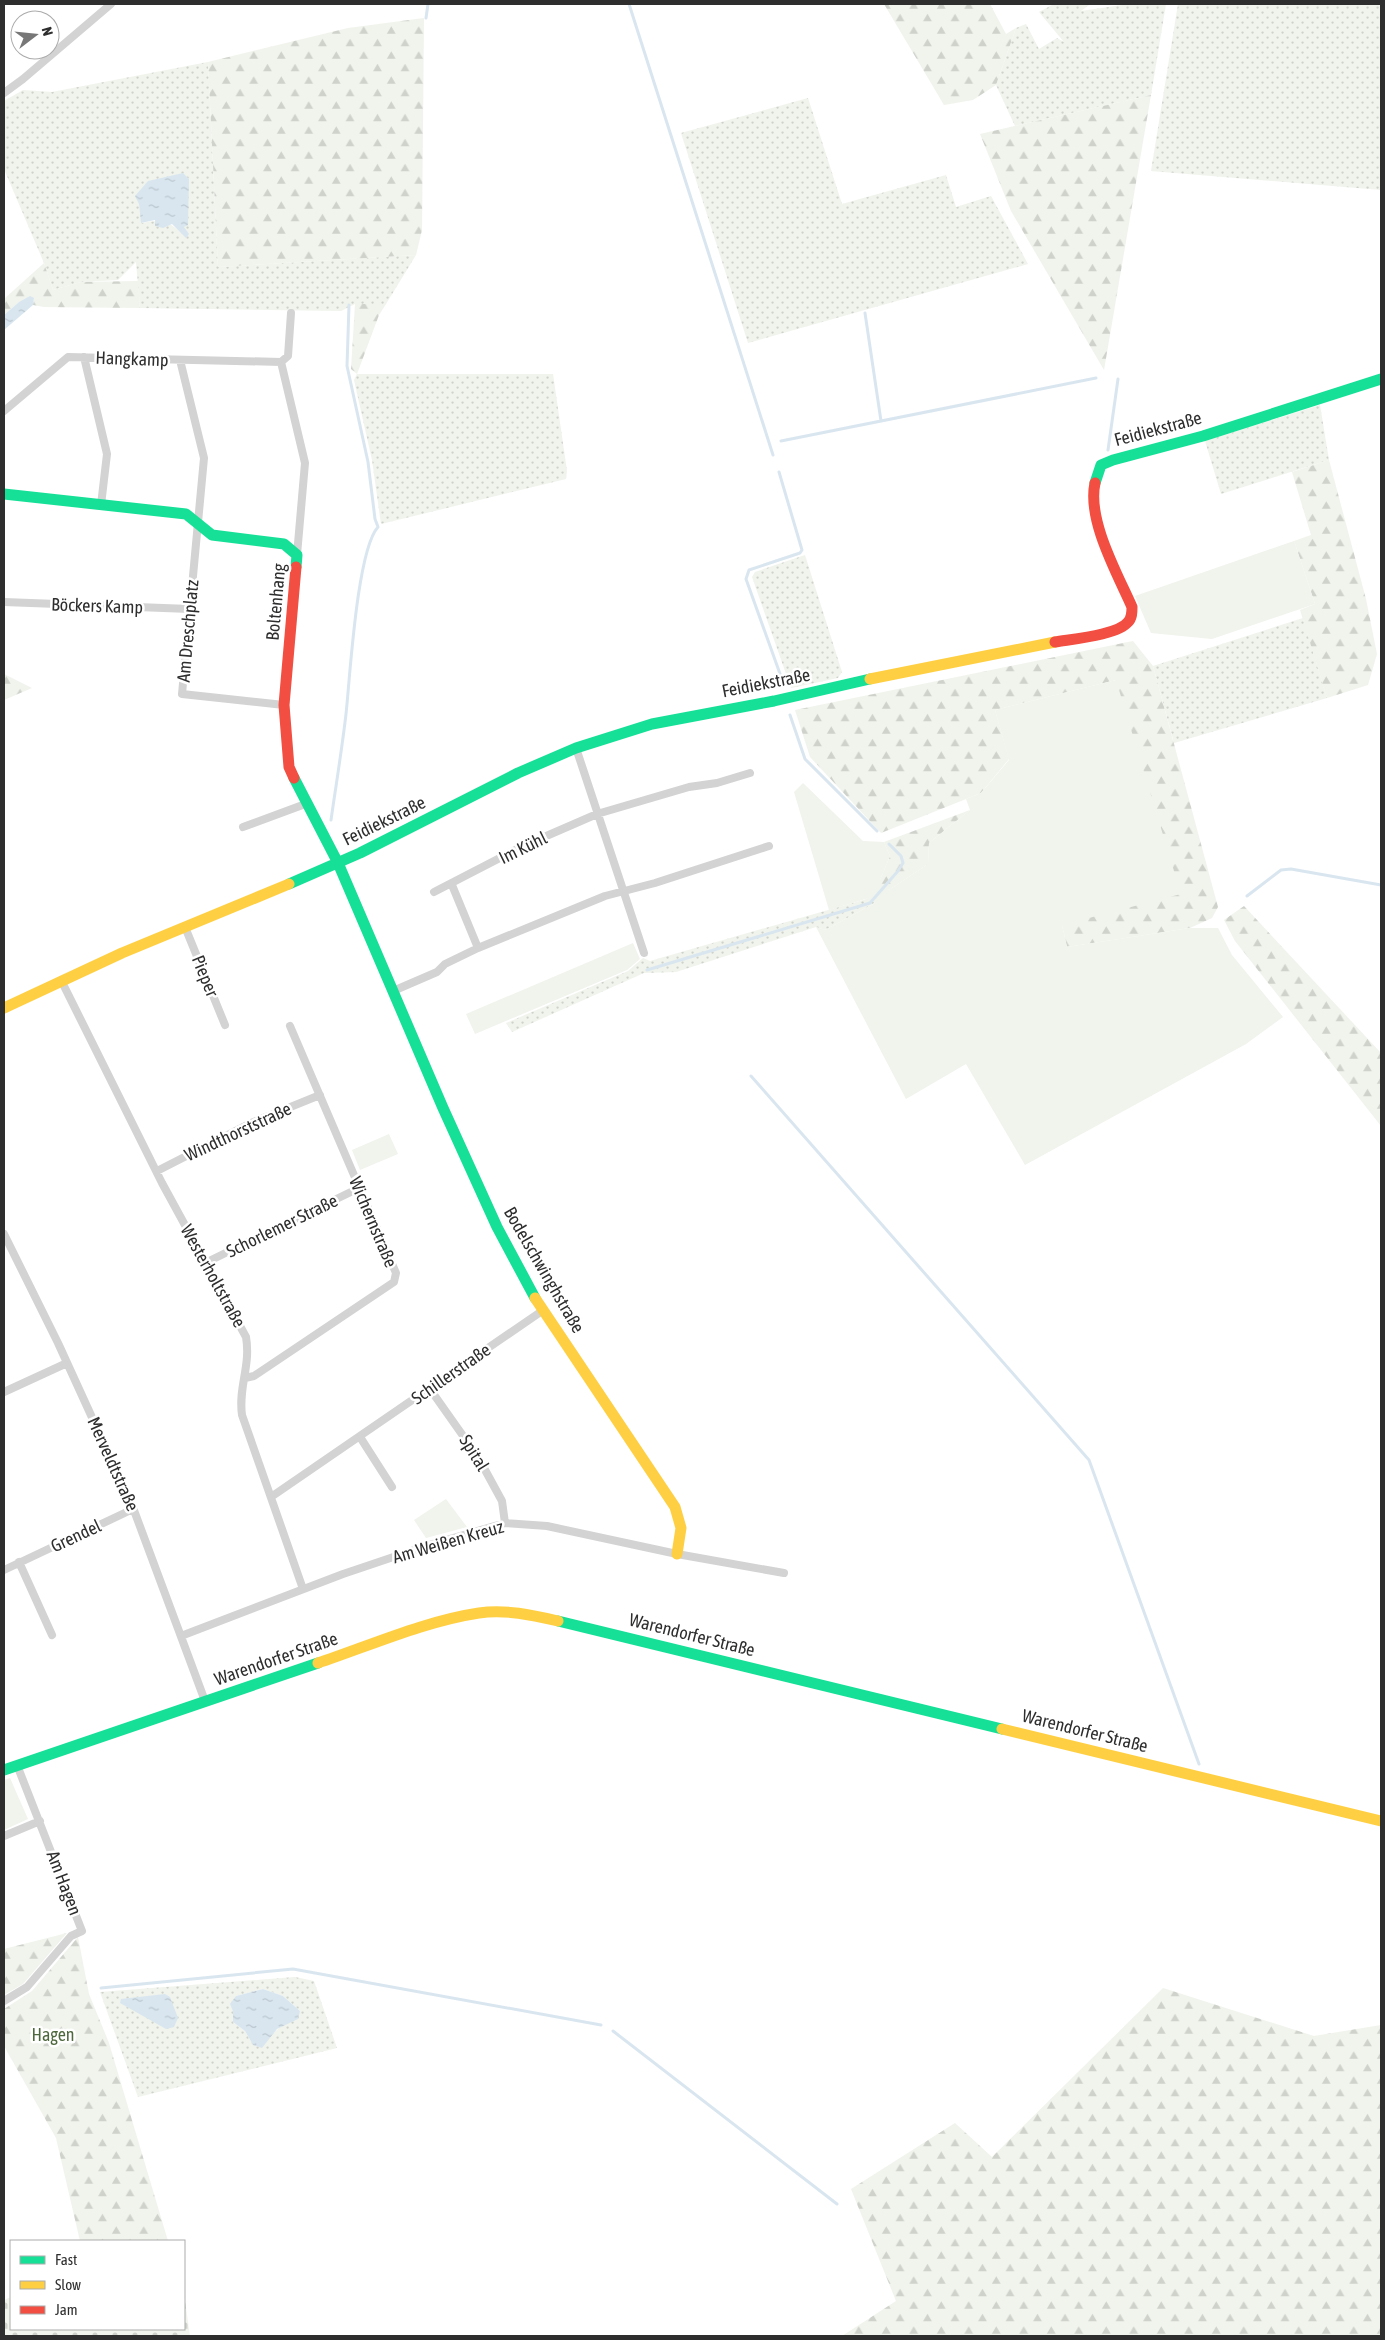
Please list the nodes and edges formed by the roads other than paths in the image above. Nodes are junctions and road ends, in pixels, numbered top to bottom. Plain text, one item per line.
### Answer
1 (111, 4) edge
2 (4, 93) edge
3 (291, 314) dead end
4 (84, 357) junction
5 (180, 360) junction
6 (281, 362) junction
7 (1381, 379) edge
8 (4, 411) edge
9 (4, 494) edge
10 (101, 505) junction
11 (198, 525) junction
12 (297, 555) junction
13 (4, 602) edge
14 (190, 609) junction
15 (284, 706) junction
16 (576, 748) junction
17 (750, 773) dead end
18 (308, 802) junction
19 (597, 814) junction
20 (244, 827) dead end
21 (769, 846) dead end
22 (338, 863) junction
23 (452, 885) junction
24 (622, 891) junction
25 (434, 892) dead end
26 (185, 927) junction
27 (478, 948) junction
28 (644, 953) dead end
29 (61, 980) junction
30 (393, 992) junction
31 (4, 1008) edge
32 (225, 1025) dead end
33 (290, 1026) dead end
34 (320, 1095) junction
35 (157, 1171) junction
36 (360, 1188) junction
37 (4, 1234) edge
38 (204, 1263) junction
39 (542, 1310) junction
40 (67, 1363) junction
41 (245, 1378) junction
42 (430, 1388) junction
43 (4, 1392) edge
44 (360, 1437) junction
45 (392, 1487) dead end
46 (271, 1497) junction
47 (133, 1509) junction
48 (505, 1524) junction
49 (677, 1554) junction
50 (19, 1562) junction
51 (4, 1570) edge
52 (784, 1574) dead end
53 (303, 1589) junction
54 (52, 1634) dead end
55 (181, 1636) junction
56 (205, 1701) junction
57 (17, 1765) junction
58 (4, 1770) edge
59 (40, 1821) junction
60 (1381, 1821) edge
61 (4, 1836) edge
62 (4, 2001) edge

1 - 2 street
3 - 6 street
4 - 5 street, Hangkamp
4 - 8 street, Hangkamp
4 - 10 street
5 - 6 street, Hangkamp
5 - 11 street, Am Dreschplatz
6 - 12 street
7 - 16 street, Feidiekstraße
9 - 10 street, Boltenhang
10 - 11 street, Boltenhang
11 - 12 street, Boltenhang
11 - 14 street, Am Dreschplatz
12 - 15 street, Boltenhang
13 - 14 street, Böckers Kamp
14 - 15 street, Am Dreschplatz
15 - 18 street, Boltenhang
16 - 19 street
16 - 22 street, Feidiekstraße
17 - 19 street, Im Kühl
18 - 20 street
18 - 22 street, Boltenhang
19 - 23 street, Im Kühl
19 - 24 street
21 - 24 street
22 - 26 street, Feidiekstraße
22 - 30 street, Bodelschwinghstraße
23 - 25 street, Im Kühl
23 - 27 street
24 - 27 street
24 - 28 street
26 - 29 street, Feidiekstraße
26 - 32 street, Pieper
27 - 30 street
29 - 31 street, Feidiekstraße
29 - 35 street, Westerholtstraße
30 - 39 street, Bodelschwinghstraße
33 - 34 street, Wichernstraße
34 - 35 street, Windthorststraße
34 - 36 street, Wichernstraße
35 - 38 street, Westerholtstraße
36 - 38 street, Schorlemer Straße
36 - 41 street, Wichernstraße
37 - 40 street, Merveldtstraße
38 - 41 street, Westerholtstraße
39 - 42 street, Schillerstraße
39 - 49 street, Bodelschwinghstraße
40 - 43 street
40 - 47 street, Merveldtstraße
41 - 46 street, Westerholtstraße
42 - 44 street, Schillerstraße
42 - 48 street, Spital
44 - 45 street
44 - 46 street, Schillerstraße
46 - 53 street, Westerholtstraße
47 - 50 street, Grendel
47 - 55 street, Merveldtstraße
48 - 49 street, Am Weißen Kreuz
48 - 53 street, Am Weißen Kreuz
49 - 52 street, Am Weißen Kreuz
50 - 51 street, Grendel
50 - 54 street
53 - 55 street, Am Weißen Kreuz
55 - 56 street, Merveldtstraße
56 - 57 street, Warendorfer Straße
56 - 60 street, Warendorfer Straße
57 - 58 street, Warendorfer Straße
57 - 59 street, Am Hagen
59 - 61 street
59 - 62 street, Am Hagen

